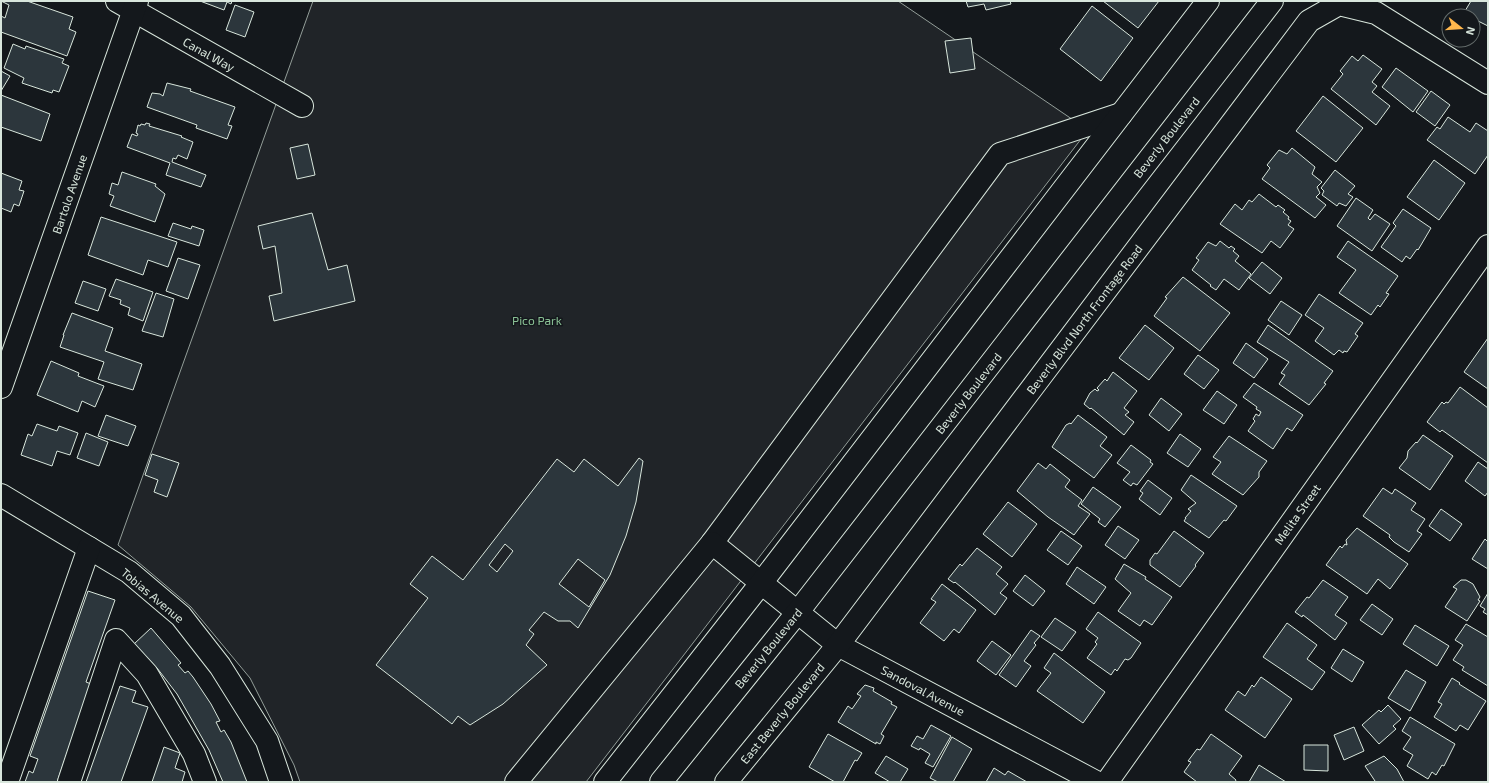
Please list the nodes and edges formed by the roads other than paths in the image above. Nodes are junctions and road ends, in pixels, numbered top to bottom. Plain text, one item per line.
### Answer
1 (1208, 1) edge
2 (1272, 1) edge
3 (129, 4) edge
4 (1488, 83) edge
5 (302, 106) dead end
6 (1121, 114) junction
7 (1488, 246) edge
8 (1, 386) edge
9 (1, 495) edge
10 (712, 543) junction
11 (89, 548) junction
12 (762, 582) junction
13 (797, 613) junction
14 (838, 645) junction
15 (7, 782) edge
16 (69, 782) edge
17 (205, 782) edge
18 (281, 782) edge
19 (516, 782) edge
20 (605, 782) edge
21 (661, 782) edge
22 (726, 782) edge
23 (1096, 782) edge
24 (1106, 782) edge

1 - 6 street
2 - 13 street, Beverly Boulevard
3 - 5 street, Canal Way
3 - 8 street, Bartolo Avenue
4 - 14 street, Beverly Blvd North Frontage Road
6 - 10 street
6 - 12 street
7 - 24 street, Melita Street
9 - 11 street, Tobias Avenue
10 - 12 street, Sandoval Avenue
10 - 19 street
11 - 15 street
11 - 18 street, Tobias Avenue
12 - 13 street, Sandoval Avenue
12 - 20 street
13 - 14 street, Sandoval Avenue
13 - 21 street, Beverly Boulevard
14 - 22 street, East Beverly Boulevard
14 - 23 street, Sandoval Avenue
16 - 17 street

